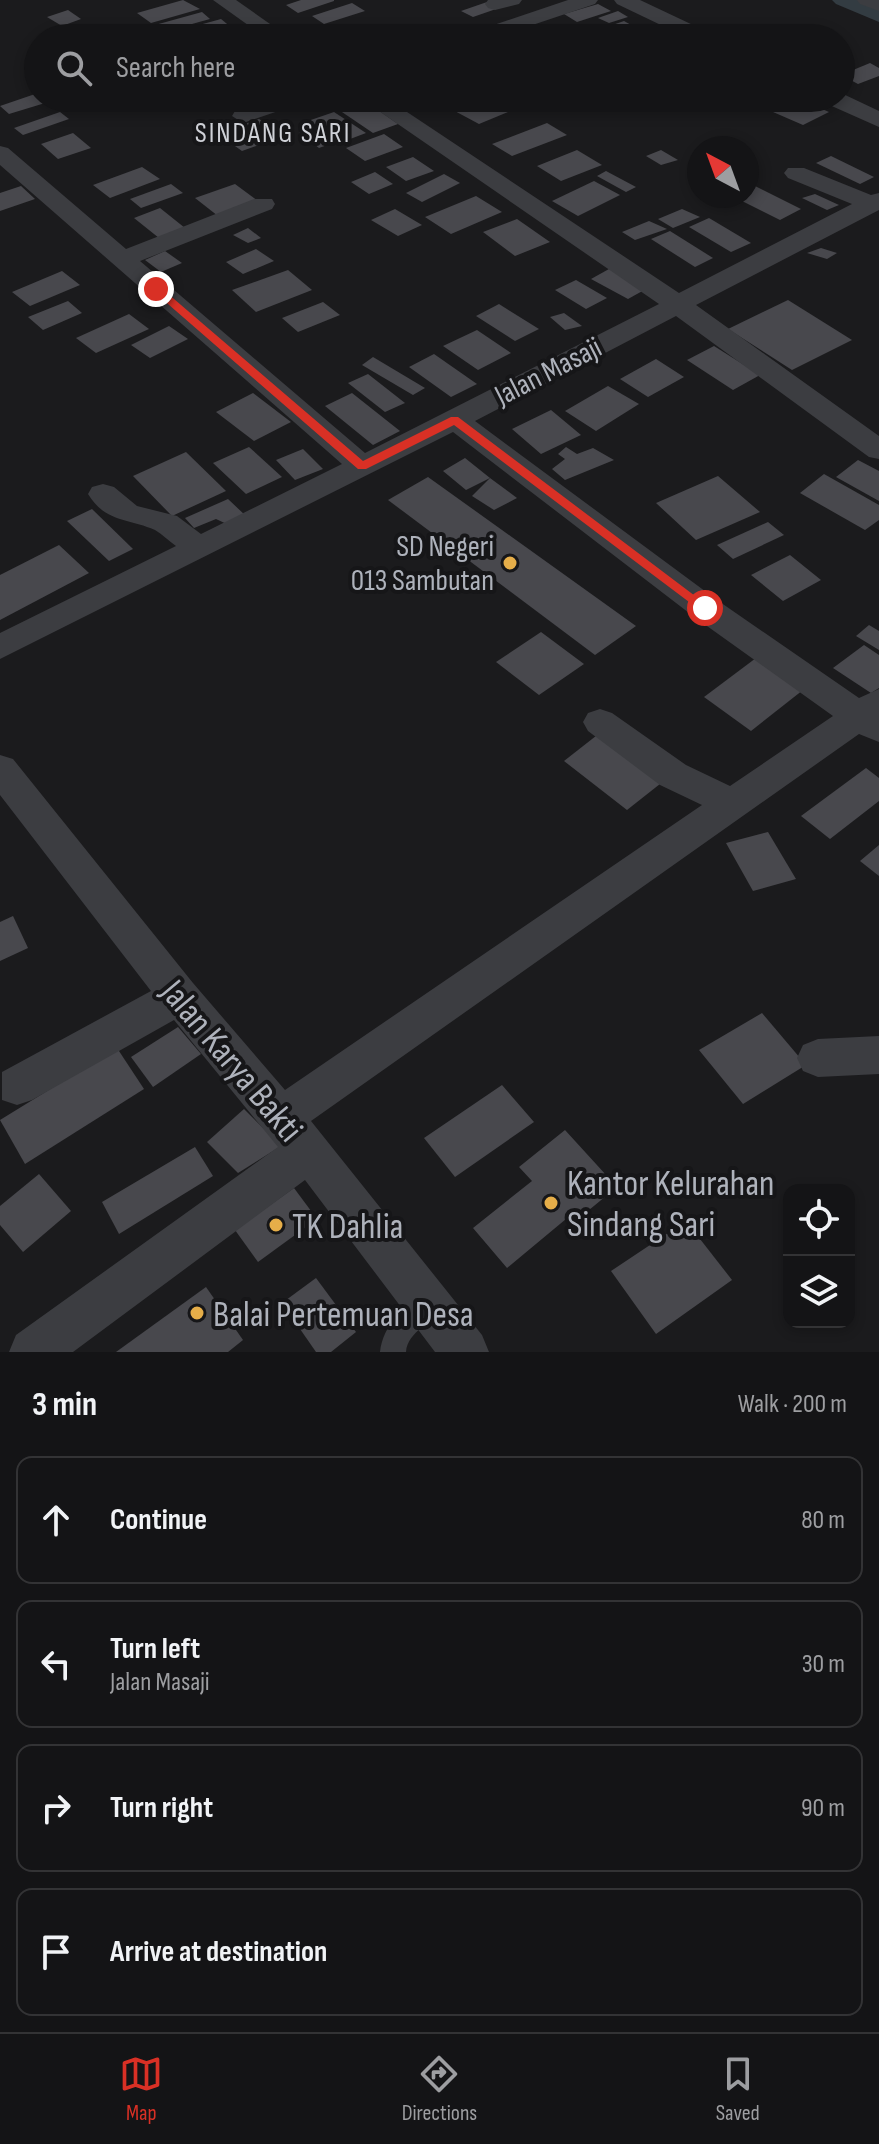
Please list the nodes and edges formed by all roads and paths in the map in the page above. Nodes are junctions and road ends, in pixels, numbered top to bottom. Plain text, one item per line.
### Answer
1 (223, 0) edge
2 (588, 0) edge
3 (624, 0) edge
4 (867, 0) edge
5 (879, 5) edge
6 (259, 24) edge
7 (516, 24) edge
8 (675, 24) edge
9 (855, 109) edge
10 (254, 112) edge
11 (392, 112) edge
12 (243, 116) dead end
13 (879, 120) edge
14 (0, 153) edge
15 (796, 173) dead end
16 (876, 202) edge
17 (263, 204) dead end
18 (122, 259) junction
19 (677, 304) junction
20 (455, 420) junction
21 (879, 450) edge
22 (362, 466) junction
23 (103, 494) dead end
24 (199, 548) junction
25 (0, 647) edge
26 (873, 717) edge
27 (600, 722) dead end
28 (0, 769) edge
29 (734, 804) junction
30 (179, 996) junction
31 (879, 1055) edge
32 (818, 1058) dead end
33 (17, 1086) dead end
34 (295, 1134) junction
35 (430, 1305) junction
36 (33, 1352) edge
37 (393, 1352) edge
38 (465, 1352) edge

1 - 6 street
2 - 7 street
3 - 8 street
4 - 5 street
9 - 13 street
10 - 12 street
11 - 19 street
14 - 18 street
15 - 16 street
16 - 19 street, Jalan Masaji
17 - 18 street
18 - 22 street
19 - 20 street, Jalan Masaji
19 - 21 street
20 - 22 street, Jalan Masaji
20 - 26 street
22 - 24 street, Jalan Masaji
23 - 24 street
24 - 25 street, Jalan Masaji
26 - 29 street
27 - 29 street
28 - 30 street, Jalan Karya Bakti
29 - 34 street
30 - 33 street
30 - 34 street, Jalan Karya Bakti
31 - 32 street
34 - 35 street, Jalan Karya Bakti
34 - 36 street
35 - 37 lane
35 - 38 street, Jalan Karya Bakti

